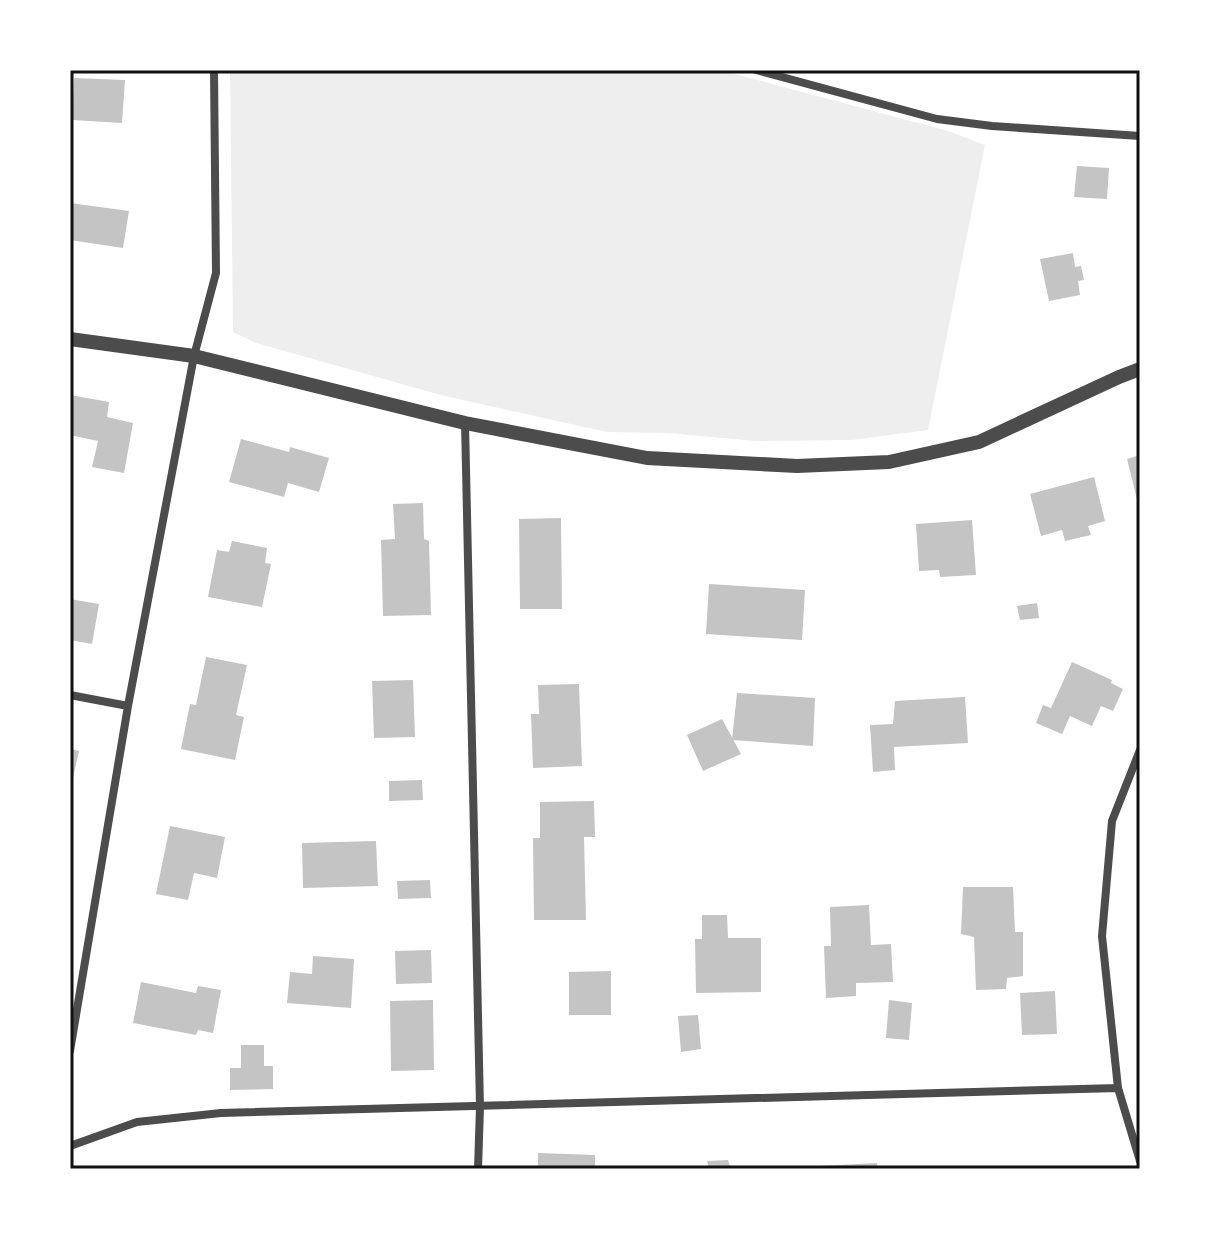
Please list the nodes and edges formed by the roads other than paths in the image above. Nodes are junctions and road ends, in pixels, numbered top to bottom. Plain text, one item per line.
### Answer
1 (214, 70) edge
2 (756, 70) edge
3 (1140, 136) edge
4 (70, 339) edge
5 (194, 356) junction
6 (1140, 369) edge
7 (465, 423) junction
8 (70, 695) edge
9 (128, 706) junction
10 (1140, 750) edge
11 (70, 1051) edge
12 (1118, 1088) junction
13 (480, 1107) junction
14 (70, 1146) edge
15 (1140, 1161) edge
16 (478, 1169) edge

1 - 5 street
2 - 3 street
4 - 5 street
5 - 7 street
5 - 9 street
6 - 7 street
7 - 13 street
8 - 9 street
9 - 11 street
10 - 12 street
12 - 13 street
12 - 15 street
13 - 14 street
13 - 16 street

